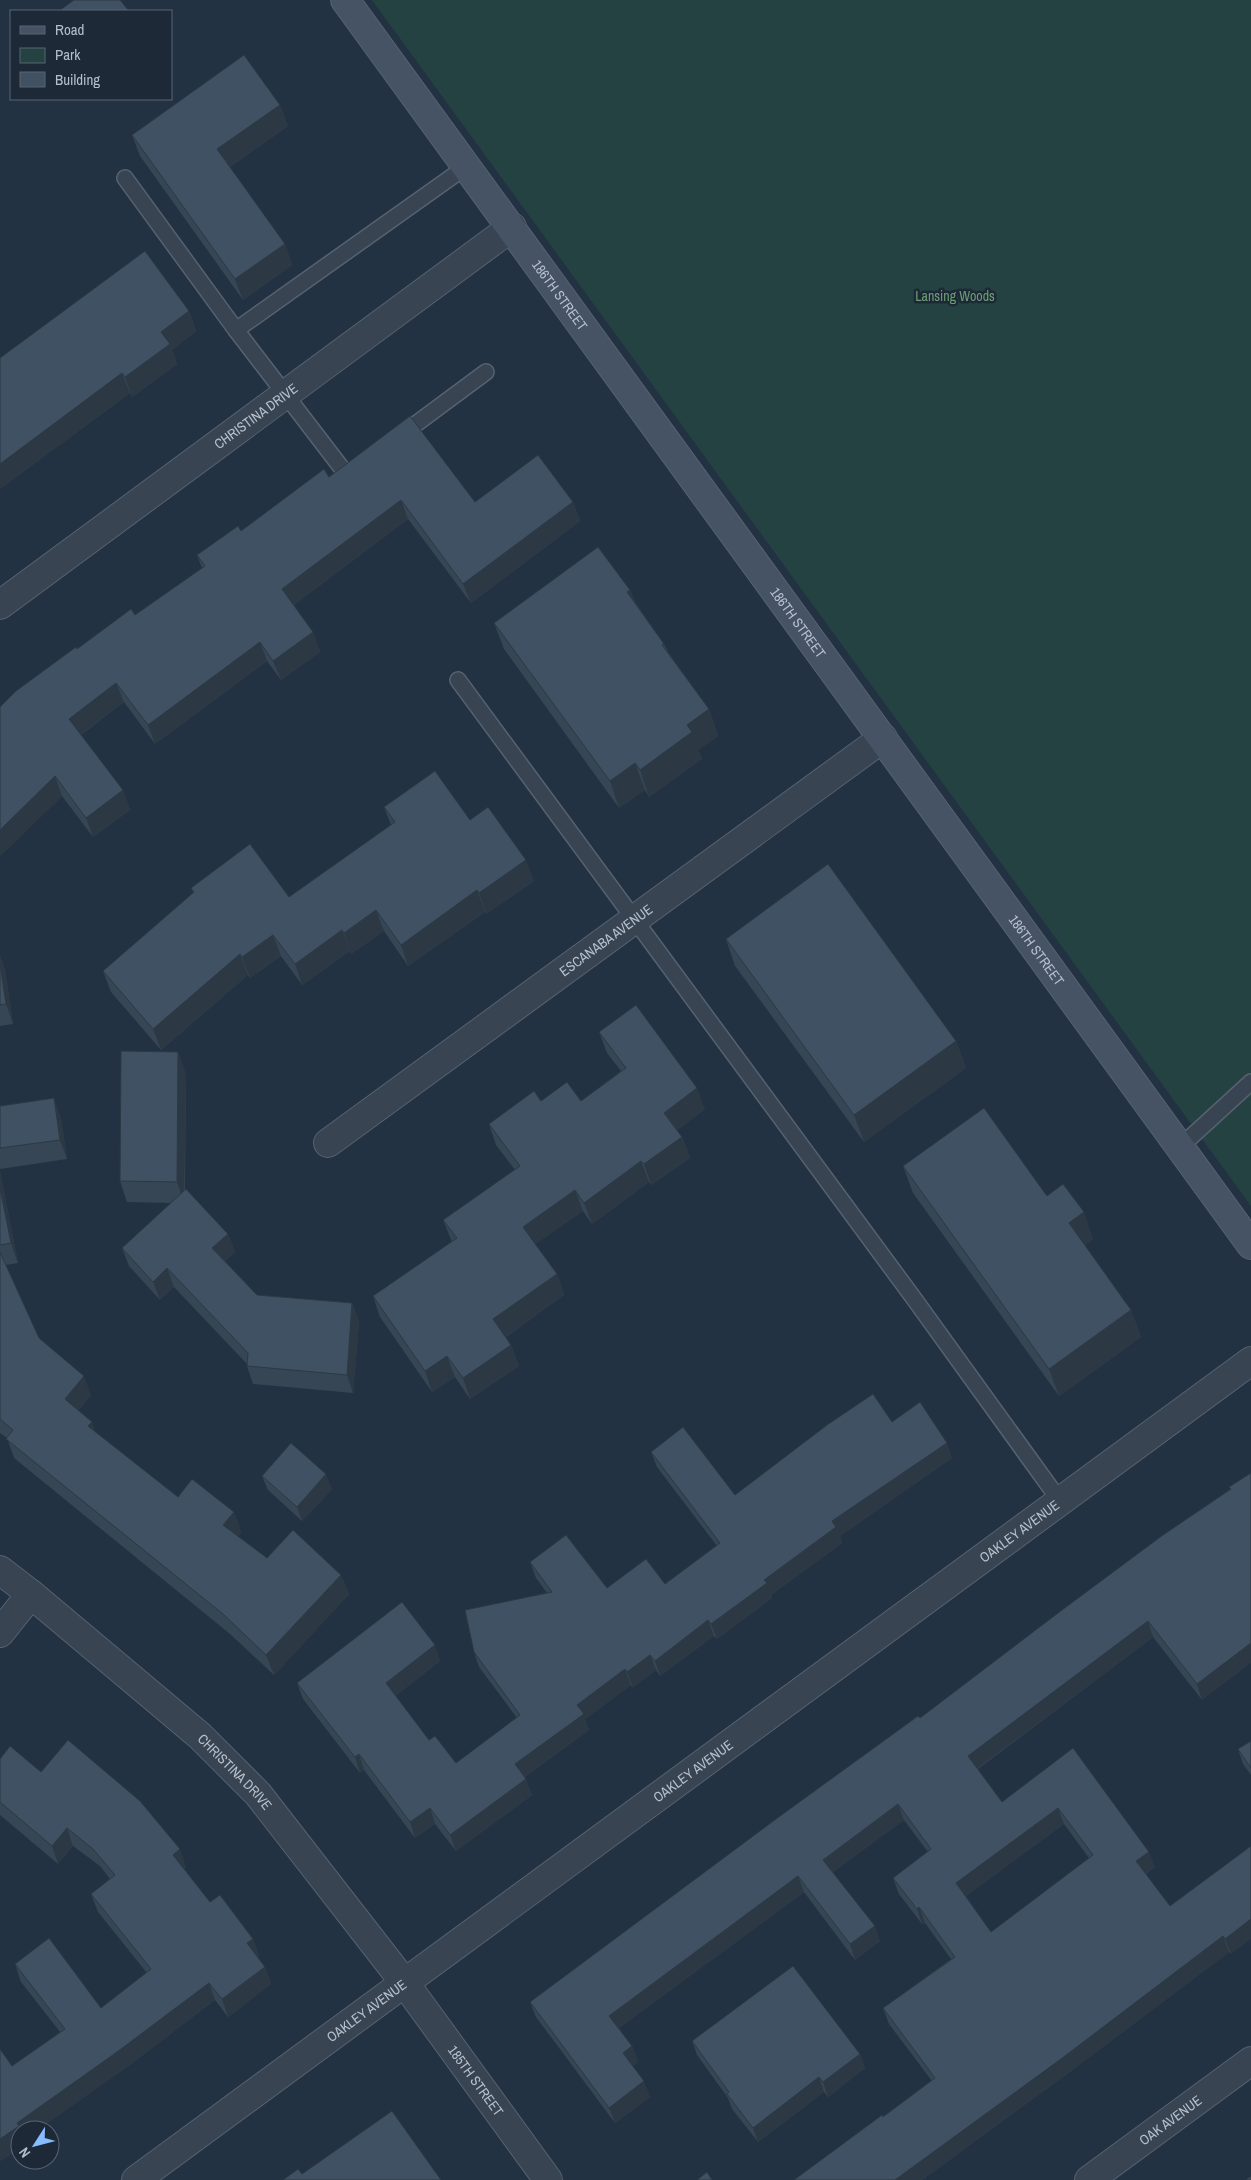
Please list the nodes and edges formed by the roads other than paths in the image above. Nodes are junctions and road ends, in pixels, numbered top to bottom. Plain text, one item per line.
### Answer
1 (345, 0) edge
2 (467, 166) junction
3 (125, 178) dead end
4 (512, 227) junction
5 (236, 330) junction
6 (486, 372) dead end
7 (286, 395) junction
8 (386, 446) edge
9 (370, 458) edge
10 (0, 605) edge
11 (458, 680) dead end
12 (883, 738) junction
13 (635, 918) junction
14 (1251, 1082) edge
15 (328, 1143) dead end
16 (1180, 1147) junction
17 (1251, 1245) edge
18 (1251, 1361) edge
19 (1060, 1501) junction
20 (0, 1570) edge
21 (31, 1594) junction
22 (0, 1633) edge
23 (404, 1982) junction
24 (1251, 2061) edge
25 (136, 2180) edge
26 (548, 2180) edge
27 (1089, 2180) edge

1 - 2 street, 186TH STREET
2 - 4 street, 186TH STREET
2 - 5 lane
3 - 5 lane
4 - 7 street, CHRISTINA DRIVE
4 - 12 street, 186TH STREET
5 - 7 lane
6 - 8 lane
7 - 9 lane
7 - 10 street, CHRISTINA DRIVE
11 - 13 lane
12 - 13 street, ESCANABA AVENUE
12 - 16 street, 186TH STREET
13 - 15 street, ESCANABA AVENUE
13 - 19 lane
14 - 16 lane
16 - 17 street, 186TH STREET
18 - 19 street, OAKLEY AVENUE
19 - 23 street, OAKLEY AVENUE
20 - 21 street, CHRISTINA DRIVE
21 - 22 street
21 - 23 street, CHRISTINA DRIVE
23 - 25 street, OAKLEY AVENUE
23 - 26 street, 185TH STREET
24 - 27 street, OAK AVENUE

